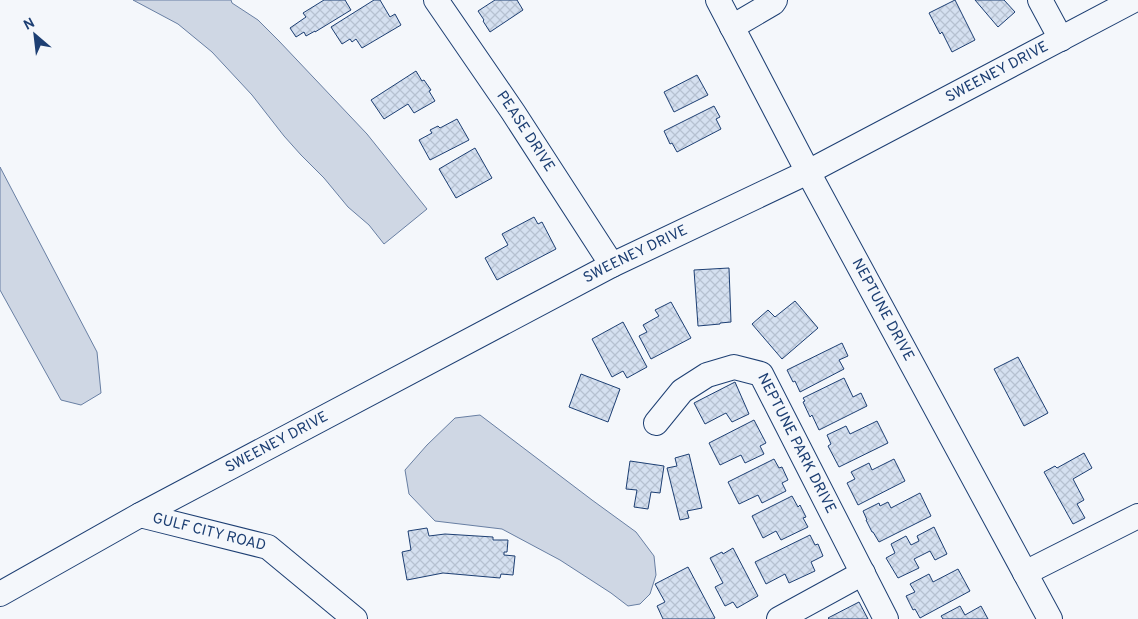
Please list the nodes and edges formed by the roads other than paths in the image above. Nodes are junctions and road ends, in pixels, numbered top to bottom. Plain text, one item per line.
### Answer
1 (436, 0) edge
2 (718, 0) edge
3 (775, 0) edge
4 (1040, 0) edge
5 (1134, 0) edge
6 (732, 27) junction
7 (1061, 38) junction
8 (808, 172) junction
9 (612, 265) junction
10 (656, 423) dead end
11 (140, 515) junction
12 (1138, 516) edge
13 (1025, 572) junction
14 (863, 574) junction
15 (0, 594) edge
16 (355, 619) edge
17 (779, 619) edge
18 (886, 619) edge
19 (1050, 619) edge

1 - 9 street, PEASE DRIVE
2 - 6 street, NEPTUNE DRIVE
3 - 6 street
4 - 7 street
5 - 7 street, SWEENEY DRIVE
6 - 8 street, NEPTUNE DRIVE
7 - 8 street, SWEENEY DRIVE
8 - 9 street, SWEENEY DRIVE
8 - 13 street, NEPTUNE DRIVE
9 - 11 street, SWEENEY DRIVE
10 - 14 street, NEPTUNE PARK DRIVE
11 - 15 street, GULF CITY ROAD
11 - 16 street, GULF CITY ROAD
12 - 13 street
13 - 19 street, NEPTUNE DRIVE
14 - 17 street
14 - 18 street, NEPTUNE PARK DRIVE

